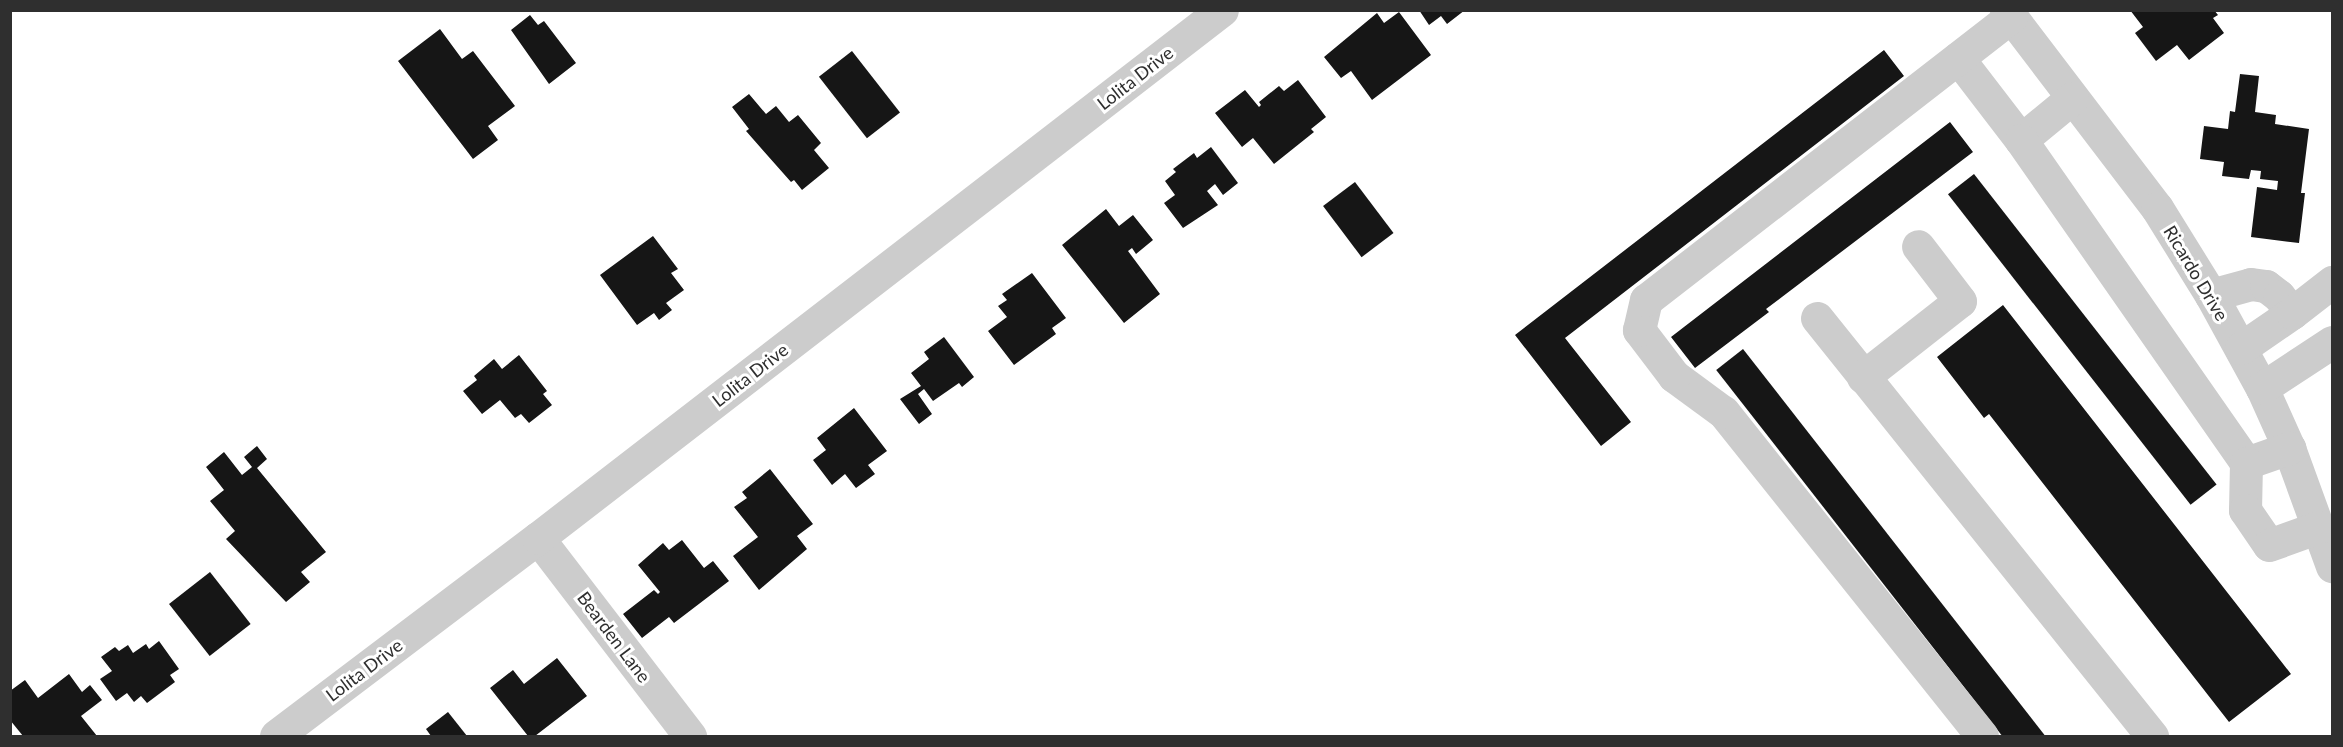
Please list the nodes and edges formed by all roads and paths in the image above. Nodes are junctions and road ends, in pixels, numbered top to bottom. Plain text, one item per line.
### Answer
1 (1222, 10) edge
2 (2008, 14) edge
3 (1958, 58) junction
4 (2072, 98) junction
5 (2021, 140) junction
6 (1918, 246) dead end
7 (2332, 282) edge
8 (2211, 295) junction
9 (2292, 313) junction
10 (1817, 318) dead end
11 (2332, 342) edge
12 (2241, 348) junction
13 (1863, 377) junction
14 (2262, 388) junction
15 (2289, 448) junction
16 (2246, 463) junction
17 (2319, 527) junction
18 (538, 538) junction
19 (2332, 566) edge
20 (276, 736) edge
21 (690, 736) edge
22 (1982, 736) edge
23 (2152, 736) edge

1 - 18 street, Lolita Drive
2 - 3 street
2 - 4 street, Ricardo Drive
3 - 5 street
3 - 22 street
4 - 5 street
4 - 8 street, Ricardo Drive
5 - 16 street
6 - 13 street
7 - 9 street
8 - 9 street
8 - 12 street, Ricardo Drive
9 - 12 street
10 - 13 street
11 - 14 street
12 - 14 street, Ricardo Drive
13 - 23 street
14 - 15 street, Ricardo Drive
15 - 16 street
15 - 17 street, Ricardo Drive
16 - 17 street
17 - 19 street, Ricardo Drive
18 - 20 street, Lolita Drive
18 - 21 street, Bearden Lane

